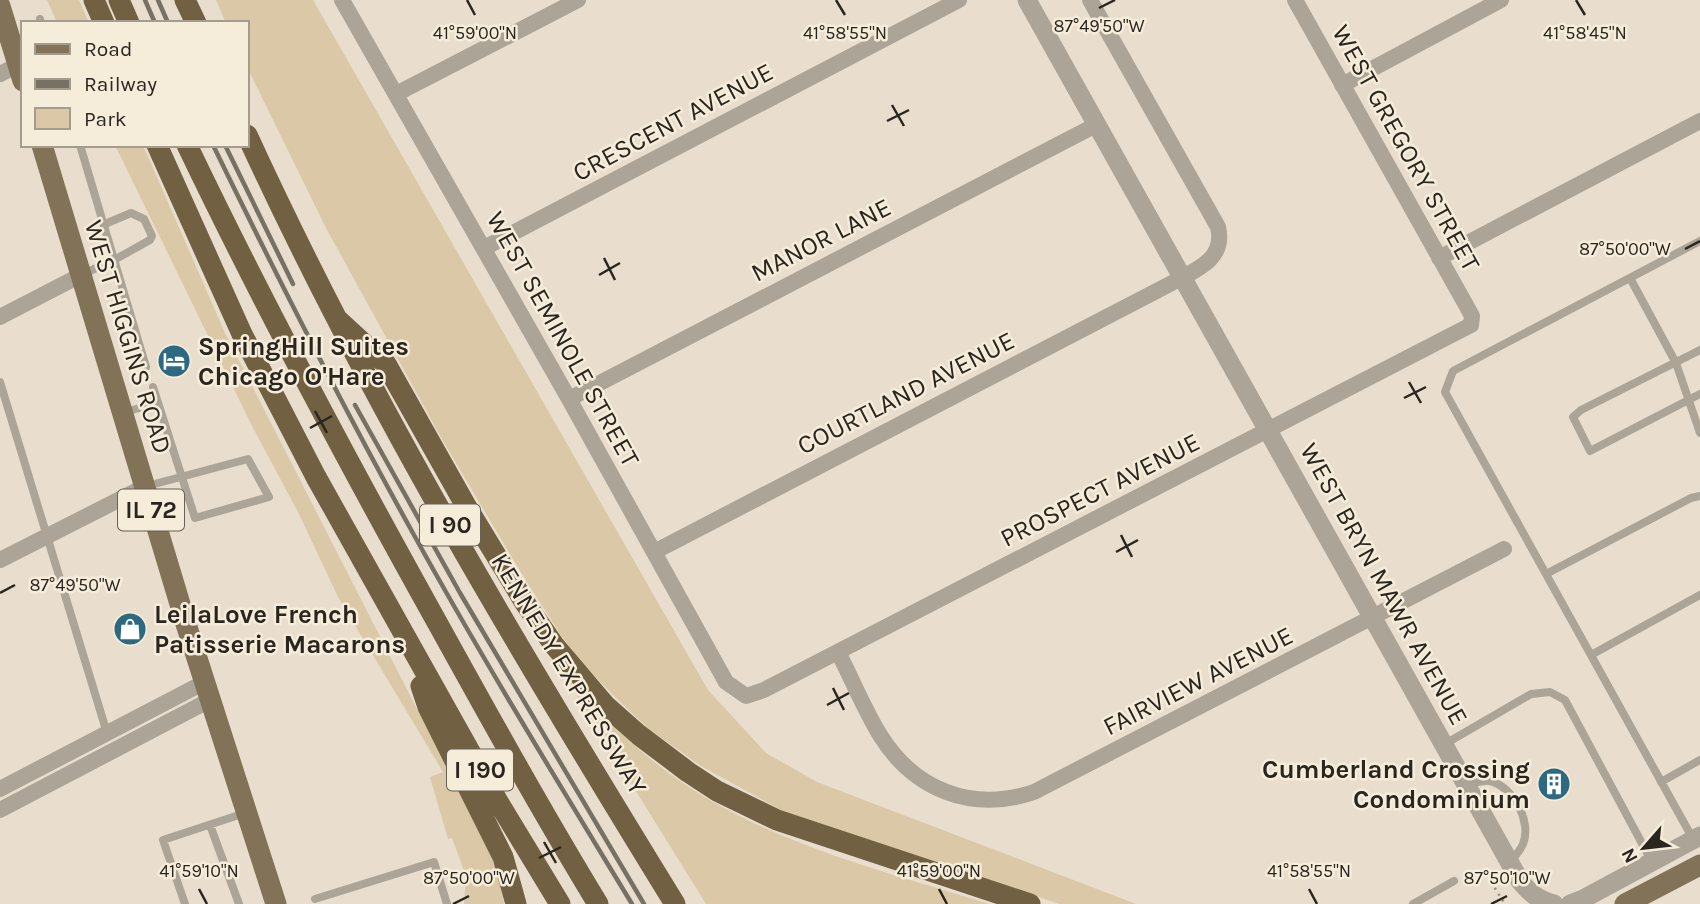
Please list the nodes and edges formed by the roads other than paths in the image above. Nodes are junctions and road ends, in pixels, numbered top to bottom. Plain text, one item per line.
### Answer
1 (94, 0) edge
2 (119, 0) edge
3 (185, 0) edge
4 (342, 0) edge
5 (578, 0) edge
6 (959, 0) edge
7 (1027, 0) edge
8 (1090, 0) edge
9 (1295, 0) edge
10 (1501, 0) edge
11 (0, 6) edge
12 (103, 21) edge
13 (128, 21) edge
14 (194, 21) edge
15 (14, 73) edge
16 (1342, 85) junction
17 (396, 94) junction
18 (1700, 121) edge
19 (1096, 125) junction
20 (248, 137) edge
21 (43, 147) edge
22 (81, 147) edge
23 (158, 147) edge
24 (188, 147) edge
25 (105, 225) junction
26 (1700, 241) edge
27 (484, 248) junction
28 (1439, 258) junction
29 (114, 260) junction
30 (81, 275) junction
31 (1181, 277) junction
32 (1630, 278) junction
33 (0, 317) edge
34 (337, 319) junction
35 (1472, 322) joint
36 (1700, 350) edge
37 (1676, 363) junction
38 (146, 367) dead end
39 (0, 382) edge
40 (153, 387) dead end
41 (1700, 394) edge
42 (569, 399) junction
43 (1689, 400) junction
44 (158, 403) junction
45 (122, 413) junction
46 (1268, 430) junction
47 (1700, 433) edge
48 (181, 478) junction
49 (144, 487) junction
50 (1700, 496) edge
51 (48, 536) junction
52 (1504, 549) dead end
53 (654, 552) junction
54 (0, 560) edge
55 (1546, 575) junction
56 (1700, 595) edge
57 (1373, 618) junction
58 (404, 635) junction
59 (838, 652) junction
60 (1591, 655) junction
61 (207, 691) junction
62 (746, 696) joint
63 (107, 733) junction
64 (1444, 745) junction
65 (1700, 761) edge
66 (1661, 782) junction
67 (2, 784) edge
68 (1466, 784) junction
69 (7, 807) edge
70 (247, 813) junction
71 (210, 825) junction
72 (1696, 837) edge
73 (1652, 862) junction
74 (1510, 863) junction
75 (1700, 865) edge
76 (1454, 881) dead end
77 (315, 899) dead end
78 (272, 902) edge
79 (185, 904) edge
80 (239, 904) edge
81 (447, 904) edge
82 (516, 904) edge
83 (560, 904) edge
84 (598, 904) edge
85 (675, 904) edge
86 (1030, 904) edge
87 (1413, 904) edge
88 (1554, 904) edge
89 (1570, 904) edge
90 (1625, 904) edge

1 - 12 highway
2 - 13 highway
3 - 14 highway
4 - 17 street, WEST SEMINOLE STREET
5 - 17 street
6 - 27 street, CRESCENT AVENUE
7 - 19 street, WEST BRYN MAWR AVENUE
8 - 31 street
9 - 16 street, WEST GREGORY STREET
10 - 16 street
11 - 15 main road
16 - 28 street, WEST GREGORY STREET
17 - 27 street, WEST SEMINOLE STREET
18 - 28 street
19 - 31 street, WEST BRYN MAWR AVENUE
19 - 42 street, MANOR LANE
20 - 34 highway, KENNEDY EXPRESSWAY / I 90
21 - 30 main road, WEST HIGGINS ROAD / IL 72
22 - 25 lane
23 - 58 highway, I 190
24 - 84 highway, I 90
25 - 29 lane
25 - 29 lane
26 - 32 lane
27 - 42 street, WEST SEMINOLE STREET
28 - 35 street, WEST GREGORY STREET
29 - 30 lane
29 - 38 lane
30 - 33 street
30 - 45 main road, WEST HIGGINS ROAD / IL 72
31 - 46 street, WEST BRYN MAWR AVENUE
31 - 53 street, COURTLAND AVENUE
32 - 37 lane
32 - 55 lane
34 - 85 highway, KENNEDY EXPRESSWAY / I 90
34 - 86 highway
35 - 46 street, PROSPECT AVENUE
36 - 37 lane
37 - 43 lane
37 - 43 lane
39 - 51 lane
40 - 44 lane
41 - 43 lane
42 - 53 street, WEST SEMINOLE STREET
43 - 47 lane
44 - 45 lane
44 - 48 lane
45 - 49 main road, WEST HIGGINS ROAD / IL 72
46 - 57 street, WEST BRYN MAWR AVENUE
46 - 59 street, PROSPECT AVENUE
48 - 48 lane
48 - 49 lane
49 - 51 street
49 - 61 main road, WEST HIGGINS ROAD / IL 72
50 - 55 lane
51 - 54 street
51 - 63 lane
52 - 57 street, FAIRVIEW AVENUE
53 - 62 street, WEST SEMINOLE STREET
55 - 60 lane
56 - 60 lane
57 - 59 street, FAIRVIEW AVENUE
57 - 64 street, WEST BRYN MAWR AVENUE
58 - 82 highway
58 - 83 highway, I 190
59 - 62 street, PROSPECT AVENUE
60 - 66 lane
61 - 63 street
61 - 69 street
61 - 70 main road, WEST HIGGINS ROAD / IL 72
63 - 67 street
64 - 68 street, WEST BRYN MAWR AVENUE
64 - 73 lane
65 - 66 lane
66 - 72 lane
67 - 69 street
68 - 74 street, WEST BRYN MAWR AVENUE
68 - 74 lane
70 - 71 lane
70 - 78 main road, WEST HIGGINS ROAD / IL 72
71 - 79 lane
71 - 80 lane
72 - 73 street
73 - 89 street
74 - 88 street, WEST BRYN MAWR AVENUE
75 - 90 main road
76 - 87 lane
77 - 81 lane

